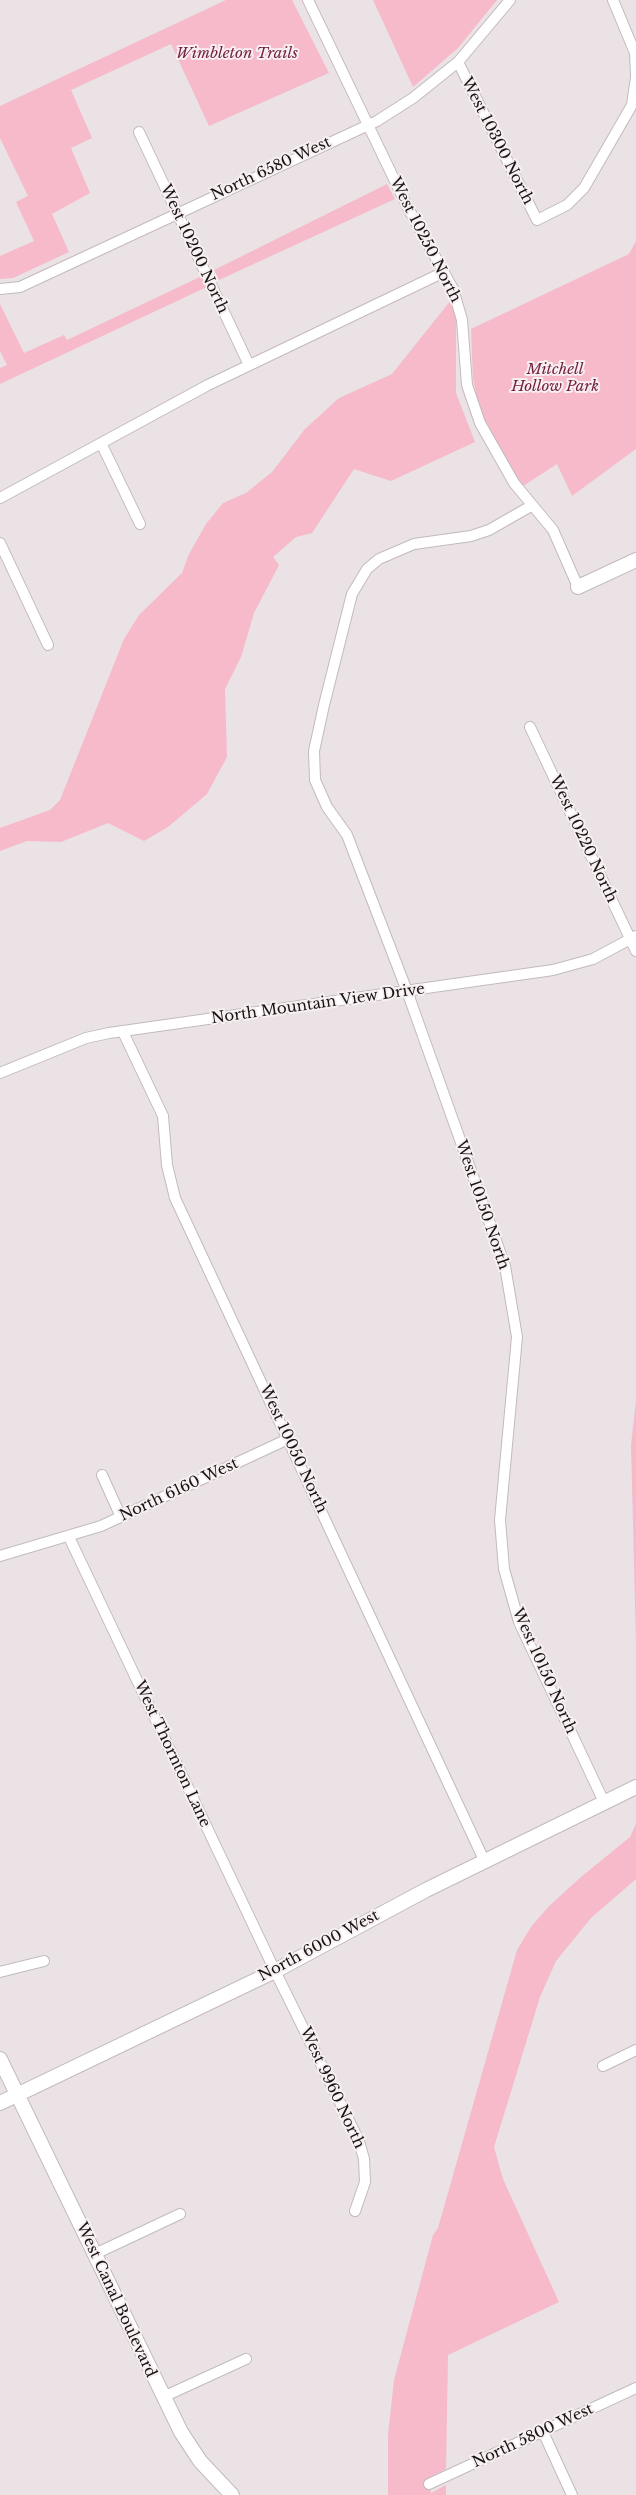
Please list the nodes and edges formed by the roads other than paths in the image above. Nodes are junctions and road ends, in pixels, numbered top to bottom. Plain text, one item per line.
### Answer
1 (308, 0) edge
2 (510, 0) edge
3 (613, 0) edge
4 (458, 62) junction
5 (636, 77) edge
6 (367, 126) junction
7 (139, 132) dead end
8 (177, 214) junction
9 (444, 272) junction
10 (0, 289) edge
11 (248, 365) junction
12 (101, 443) junction
13 (0, 498) edge
14 (532, 506) junction
15 (140, 524) dead end
16 (0, 543) edge
17 (636, 560) edge
18 (578, 587) joint
19 (48, 645) dead end
20 (530, 727) dead end
21 (633, 938) edge
22 (636, 951) edge
23 (408, 991) junction
24 (123, 1032) junction
25 (0, 1073) edge
26 (288, 1439) junction
27 (102, 1475) dead end
28 (121, 1517) junction
29 (68, 1537) junction
30 (0, 1556) edge
31 (636, 1787) edge
32 (604, 1802) junction
33 (484, 1860) junction
34 (44, 1961) dead end
35 (275, 1971) junction
36 (0, 1972) edge
37 (636, 2050) edge
38 (0, 2059) edge
39 (603, 2066) dead end
40 (17, 2095) junction
41 (0, 2103) edge
42 (355, 2211) dead end
43 (180, 2214) dead end
44 (95, 2254) junction
45 (246, 2359) dead end
46 (636, 2388) edge
47 (163, 2397) junction
48 (543, 2432) junction
49 (429, 2484) dead end
50 (232, 2495) edge
51 (572, 2495) edge

1 - 6 street, West 10250 North
2 - 4 street, North 6580 West
3 - 5 street
4 - 5 street, West 10300 North
4 - 6 street, North 6580 West
6 - 8 street, North 6580 West
6 - 9 street, West 10250 North
7 - 8 street, West 10200 North
8 - 10 street, North 6580 West
8 - 11 street, West 10200 North
9 - 11 street
9 - 14 street, West 10250 North
11 - 12 street
12 - 13 street
12 - 15 street
14 - 18 street, West 10250 North
14 - 23 street, West 10150 North
16 - 19 street
17 - 18 street
20 - 21 street, West 10220 North
21 - 22 street, West 10220 North
21 - 23 street, North Mountain View Drive
23 - 24 street, North Mountain View Drive
23 - 32 street, West 10150 North
24 - 25 street, North Mountain View Drive
24 - 26 street, West 10050 North
26 - 28 street, North 6160 West
26 - 33 street, West 10050 North
27 - 28 street
28 - 29 street, North 6160 West
29 - 30 street, North 6160 West
29 - 35 street, West Thornton Lane
31 - 32 street, North 6000 West
32 - 33 street, North 6000 West
33 - 35 street, North 6000 West
34 - 36 street
35 - 40 street, North 6000 West
35 - 42 street, West 9960 North
37 - 39 street
38 - 40 street, West Canal Boulevard
40 - 41 street, North 6000 West
40 - 44 street, West Canal Boulevard
43 - 44 street
44 - 47 street, West Canal Boulevard
45 - 47 street
46 - 48 street, North 5800 West
47 - 50 street, West Canal Boulevard
48 - 49 street, North 5800 West
48 - 51 street

